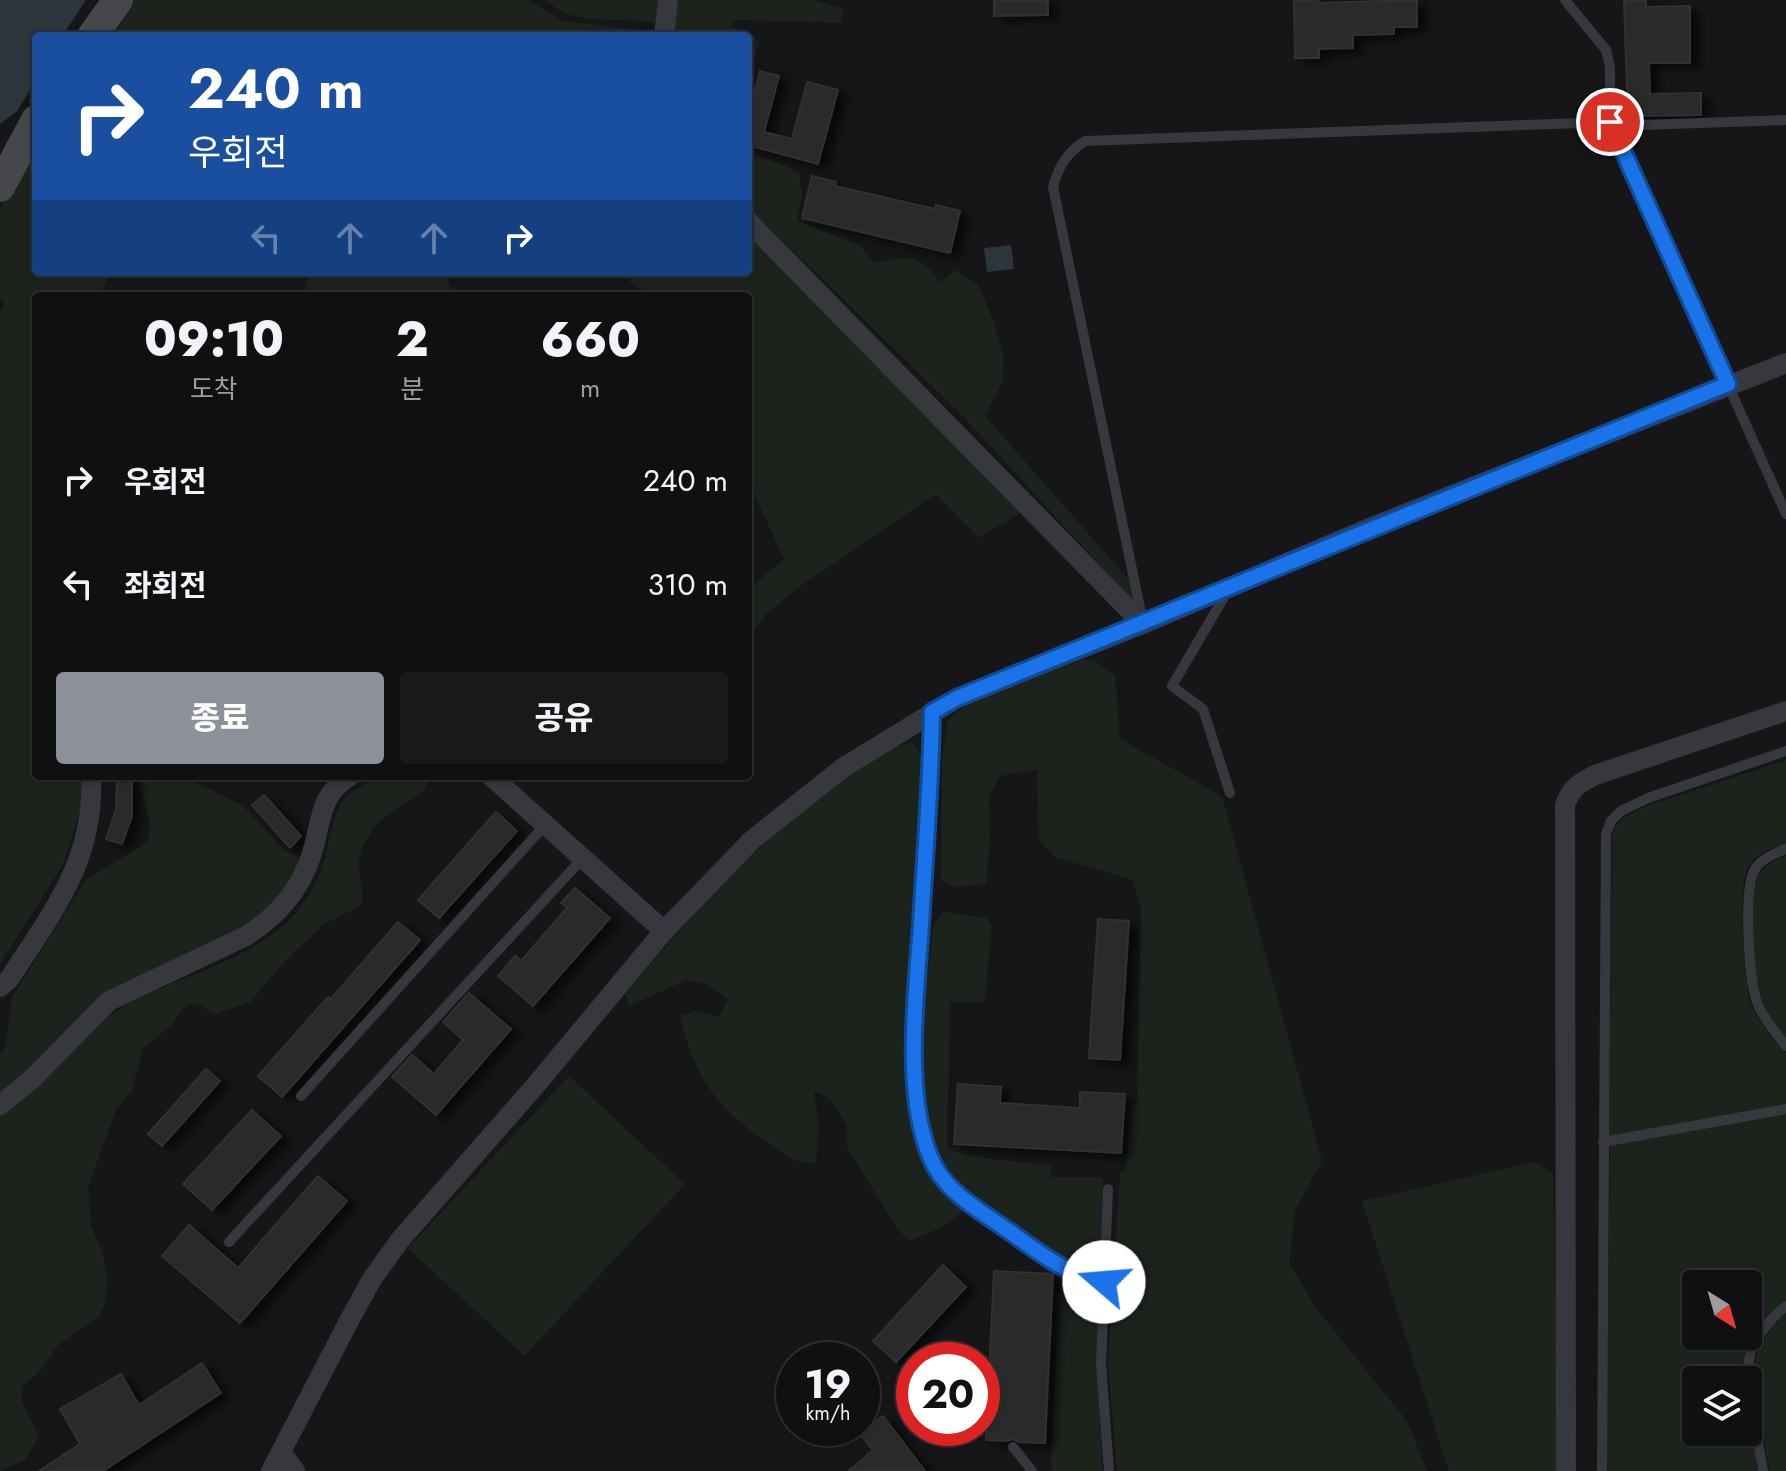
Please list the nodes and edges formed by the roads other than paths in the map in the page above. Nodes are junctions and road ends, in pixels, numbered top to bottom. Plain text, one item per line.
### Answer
1 (118, 0) edge
2 (668, 0) edge
3 (1565, 0) edge
4 (95, 32) edge
5 (664, 32) edge
6 (1786, 120) edge
7 (1610, 122) junction
8 (32, 127) edge
9 (0, 187) edge
10 (752, 225) edge
11 (1786, 363) edge
12 (1728, 384) junction
13 (1786, 514) edge
14 (1230, 587) junction
15 (1143, 624) junction
16 (1786, 711) edge
17 (932, 712) junction
18 (1786, 751) edge
19 (91, 780) edge
20 (346, 780) edge
21 (495, 780) edge
22 (1230, 793) dead end
23 (545, 825) junction
24 (1786, 849) edge
25 (582, 859) junction
26 (664, 931) junction
27 (0, 987) edge
28 (1786, 1046) edge
29 (301, 1096) dead end
30 (0, 1105) edge
31 (1786, 1109) edge
32 (1603, 1142) junction
33 (1108, 1189) dead end
34 (229, 1242) dead end
35 (1104, 1282) junction
36 (1786, 1306) edge
37 (1013, 1447) dead end
38 (281, 1452) junction
39 (271, 1471) edge
40 (295, 1471) edge
41 (1032, 1471) edge
42 (1109, 1471) edge
43 (1566, 1471) edge
44 (1602, 1471) edge
45 (1763, 1471) edge

1 - 4 street
2 - 5 street
3 - 7 lane
6 - 7 lane
7 - 12 lane
7 - 15 lane
8 - 9 street
10 - 15 street
11 - 12 street
12 - 13 lane
12 - 14 street
14 - 15 street
14 - 22 lane
15 - 17 street
16 - 43 street
17 - 26 street
17 - 35 lane
18 - 32 lane
19 - 27 street
20 - 30 street
21 - 23 street
23 - 25 street
23 - 29 lane
24 - 28 lane
25 - 26 street
25 - 34 lane
26 - 38 street
31 - 32 lane
32 - 44 lane
33 - 35 lane
35 - 42 lane
36 - 45 lane
37 - 41 lane
38 - 39 street
38 - 40 street

